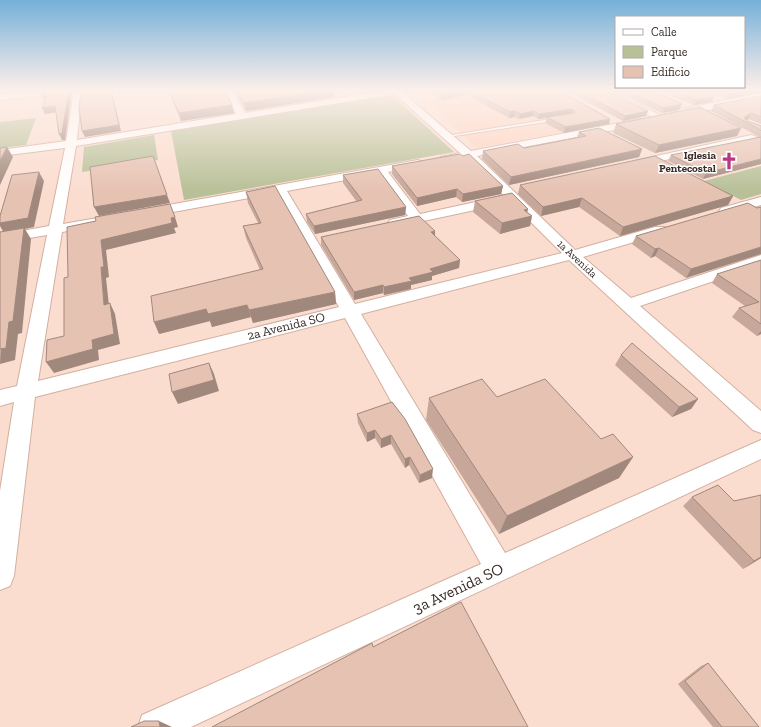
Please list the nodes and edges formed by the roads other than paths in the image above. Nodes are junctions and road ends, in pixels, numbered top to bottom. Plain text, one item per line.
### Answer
1 (74, 124) edge
2 (194, 124) edge
3 (435, 124) edge
4 (525, 124) edge
5 (618, 124) edge
6 (632, 124) edge
7 (622, 126) junction
8 (598, 130) junction
9 (738, 131) edge
10 (448, 136) junction
11 (612, 137) edge
12 (756, 141) edge
13 (71, 144) junction
14 (640, 152) edge
15 (0, 153) edge
16 (469, 155) junction
17 (654, 159) junction
18 (623, 166) edge
19 (667, 166) edge
20 (381, 170) junction
21 (280, 189) junction
22 (514, 192) junction
23 (729, 199) edge
24 (761, 201) edge
25 (743, 206) junction
26 (132, 215) edge
27 (713, 215) edge
28 (117, 218) edge
29 (417, 219) junction
30 (676, 226) edge
31 (379, 227) edge
32 (55, 229) junction
33 (0, 239) edge
34 (572, 255) junction
35 (761, 260) edge
36 (627, 305) junction
37 (351, 310) junction
38 (26, 391) junction
39 (0, 398) edge
40 (761, 424) edge
41 (761, 449) edge
42 (499, 569) junction
43 (0, 576) edge
44 (154, 727) edge

1 - 13 street
2 - 13 street
3 - 10 street, 1a Avenida
4 - 10 lane
5 - 7 street
6 - 7 street
7 - 8 street
8 - 11 street
8 - 16 street
9 - 12 street
10 - 16 street, 1a Avenida
12 - 17 street
13 - 15 street
13 - 32 street
14 - 17 street
16 - 20 street
16 - 22 street, 1a Avenida
17 - 18 street
17 - 19 street
20 - 21 street
20 - 29 street
21 - 26 street
21 - 37 street
22 - 29 street
22 - 34 street, 1a Avenida
23 - 25 street
24 - 25 street
25 - 27 street
28 - 32 street
29 - 31 street
30 - 34 street, 2a Avenida SO
32 - 33 street
32 - 38 street
34 - 36 street, 1a Avenida
34 - 37 street, 2a Avenida SO
35 - 36 street
36 - 40 street, 1a Avenida
37 - 38 street, 2a Avenida SO
37 - 42 street
38 - 39 street, 2a Avenida SO
38 - 43 street
41 - 42 street, 3a Avenida SO
42 - 44 street, 3a Avenida SO

